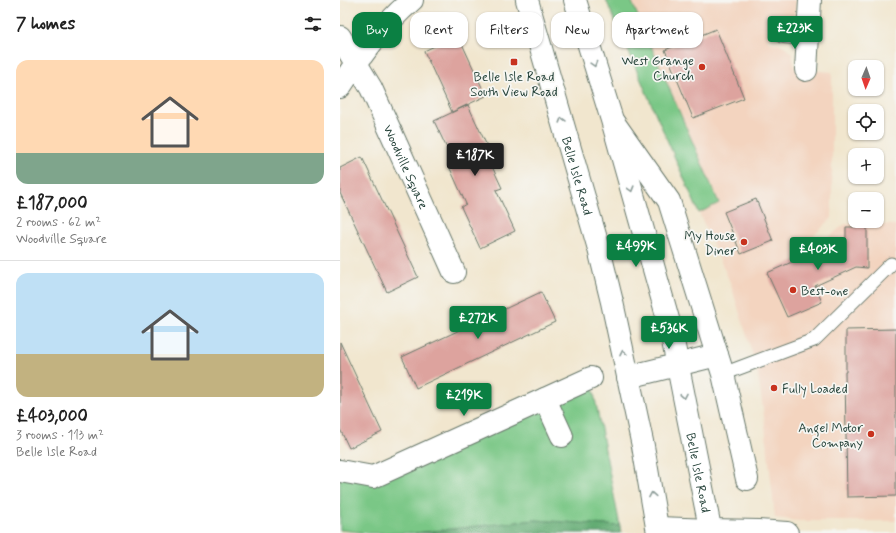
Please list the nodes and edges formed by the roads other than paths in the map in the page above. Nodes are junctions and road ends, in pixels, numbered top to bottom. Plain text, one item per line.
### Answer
1 (412, 0) edge
2 (527, 0) edge
3 (574, 0) edge
4 (810, 0) edge
5 (784, 32) dead end
6 (808, 34) junction
7 (340, 37) edge
8 (356, 63) junction
9 (806, 70) dead end
10 (340, 87) edge
11 (612, 120) junction
12 (891, 264) dead end
13 (454, 272) dead end
14 (678, 365) junction
15 (720, 365) junction
16 (628, 377) junction
17 (591, 378) dead end
18 (546, 399) junction
19 (562, 436) dead end
20 (340, 471) edge
21 (747, 479) dead end
22 (658, 531) edge
23 (711, 531) edge
24 (787, 533) edge

1 - 8 main road
16 -> 2 main road, Belle Isle Road
3 -> 11 main road, Belle Isle Road
4 - 6 main road
5 - 6 main road
6 - 9 main road
7 - 8 main road, Woodville Square
8 - 10 main road
8 - 13 main road, Woodville Square
11 -> 14 main road, Belle Isle Road
11 - 15 main road, Belle Isle Road
12 - 15 lane
14 - 15 main road
14 - 16 main road
14 -> 23 main road, Belle Isle Road
15 - 21 main road, Belle Isle Road
22 -> 16 main road, Belle Isle Road
17 - 18 main road
18 - 19 main road
18 - 20 main road
22 - 23 main road
23 - 24 main road

